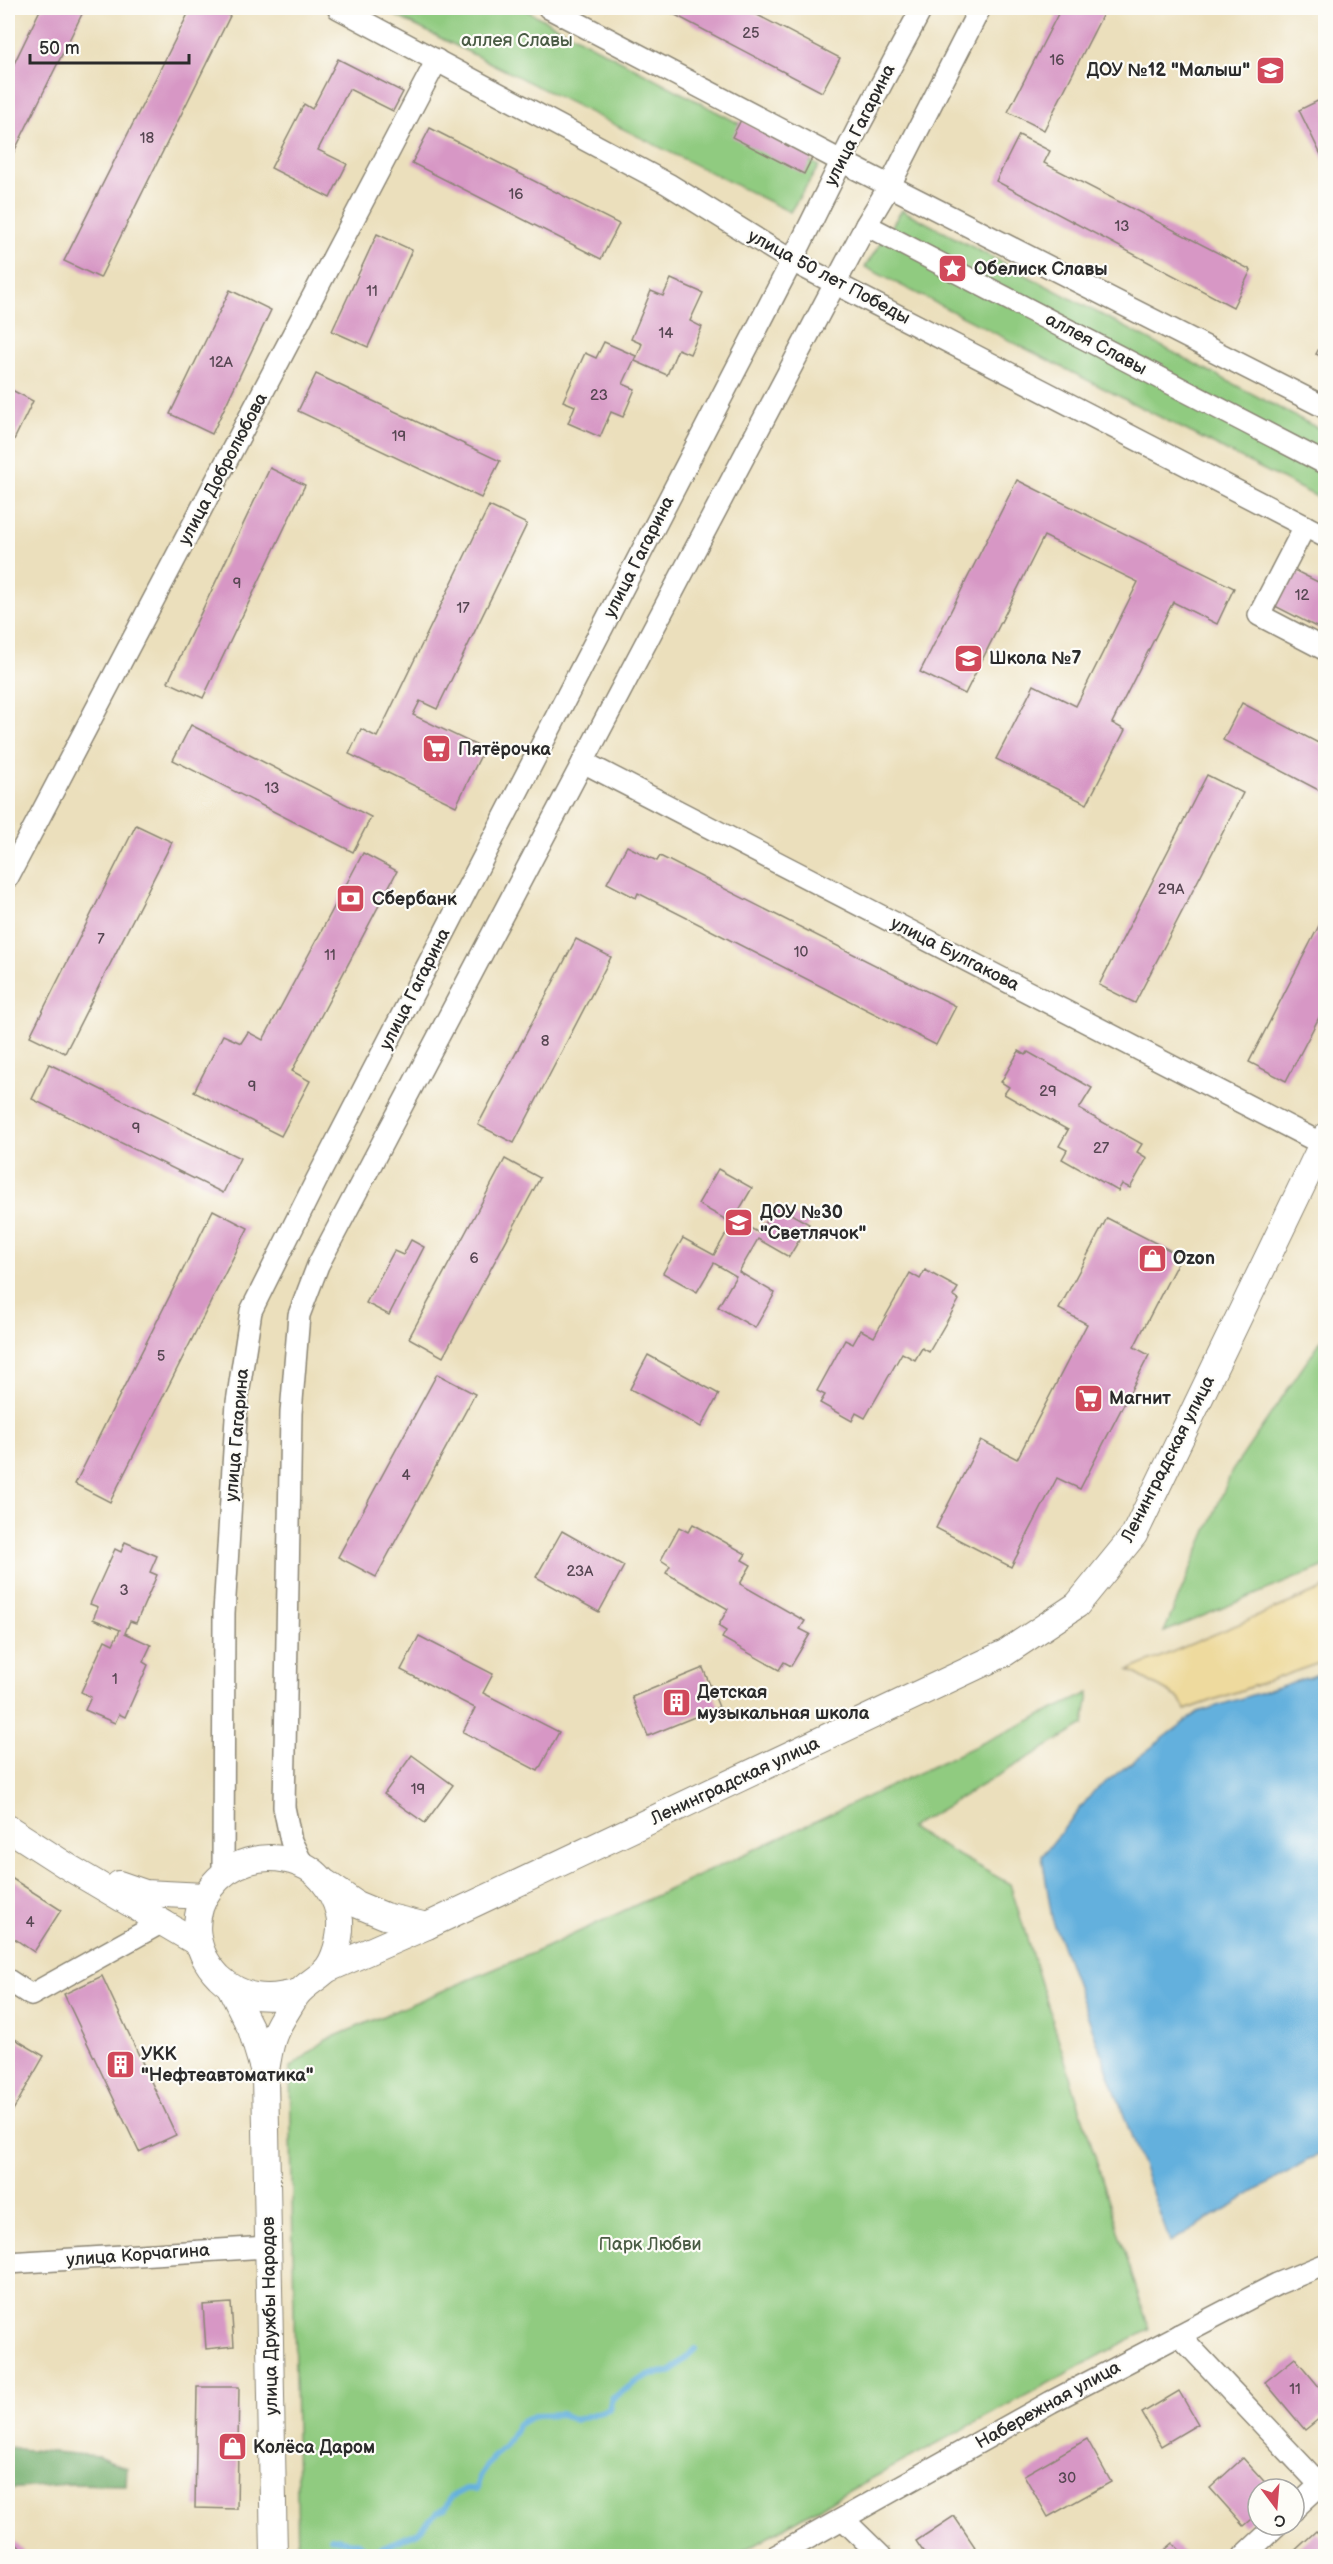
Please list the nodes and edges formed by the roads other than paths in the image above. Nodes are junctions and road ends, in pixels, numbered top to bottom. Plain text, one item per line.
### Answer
1 (338, 8) edge
2 (549, 8) edge
3 (922, 8) edge
4 (980, 8) edge
5 (437, 60) junction
6 (841, 161) junction
7 (890, 185) junction
8 (866, 225) junction
9 (792, 261) junction
10 (837, 282) junction
11 (1326, 408) edge
12 (1326, 464) edge
13 (1305, 526) junction
14 (1326, 537) edge
15 (1326, 650) edge
16 (583, 762) junction
17 (8, 877) edge
18 (1324, 1142) edge
19 (8, 1828) edge
20 (70, 1868) junction
21 (223, 1872) junction
22 (313, 1873) junction
23 (204, 1896) junction
24 (164, 1922) junction
25 (427, 1926) junction
26 (199, 1944) junction
27 (326, 1970) junction
28 (8, 1980) edge
29 (230, 1987) junction
30 (298, 1992) junction
31 (265, 2075) junction
32 (268, 2247) junction
33 (8, 2263) edge
34 (1326, 2264) edge
35 (1179, 2335) junction
36 (1323, 2488) edge
37 (1306, 2501) edge
38 (843, 2519) junction
39 (1264, 2537) edge
40 (274, 2556) edge
41 (776, 2556) edge
42 (881, 2556) edge
43 (1244, 2556) edge

1 - 5 street, улица 50 лет Победы
2 - 6 street
3 - 6 street, улица Гагарина
4 - 7 street
5 - 9 street, улица 50 лет Победы
5 - 17 street, улица Добролюбова
6 - 7 street
6 - 9 street, улица Гагарина
7 - 8 street
7 - 11 street
8 - 10 street
8 - 12 street, аллея Славы
9 - 10 street, улица 50 лет Победы
9 - 21 street, улица Гагарина
10 - 13 street, улица 50 лет Победы
10 - 16 street
13 - 14 street, улица 50 лет Победы
13 - 15 street
16 - 18 street, улица Булгакова
16 - 22 street
18 - 25 main road, Ленинградская улица
19 - 20 main road
20 - 23 main road
20 - 24 main road
21 - 22 main road
21 - 23 main road
22 - 25 main road
22 - 27 main road
23 - 26 main road
24 - 26 main road
24 - 28 street
25 - 27 main road, Ленинградская улица
26 - 29 main road
27 - 30 main road
29 - 30 main road
29 - 31 main road
30 - 31 main road
31 - 32 main road, улица Дружбы Народов
32 - 33 street, улица Корчагина
32 - 40 main road, улица Дружбы Народов
34 - 35 street, Набережная улица
35 - 36 street
35 - 38 street, Набережная улица
36 - 37 street
38 - 41 street, Набережная улица
38 - 42 street
39 - 43 street

